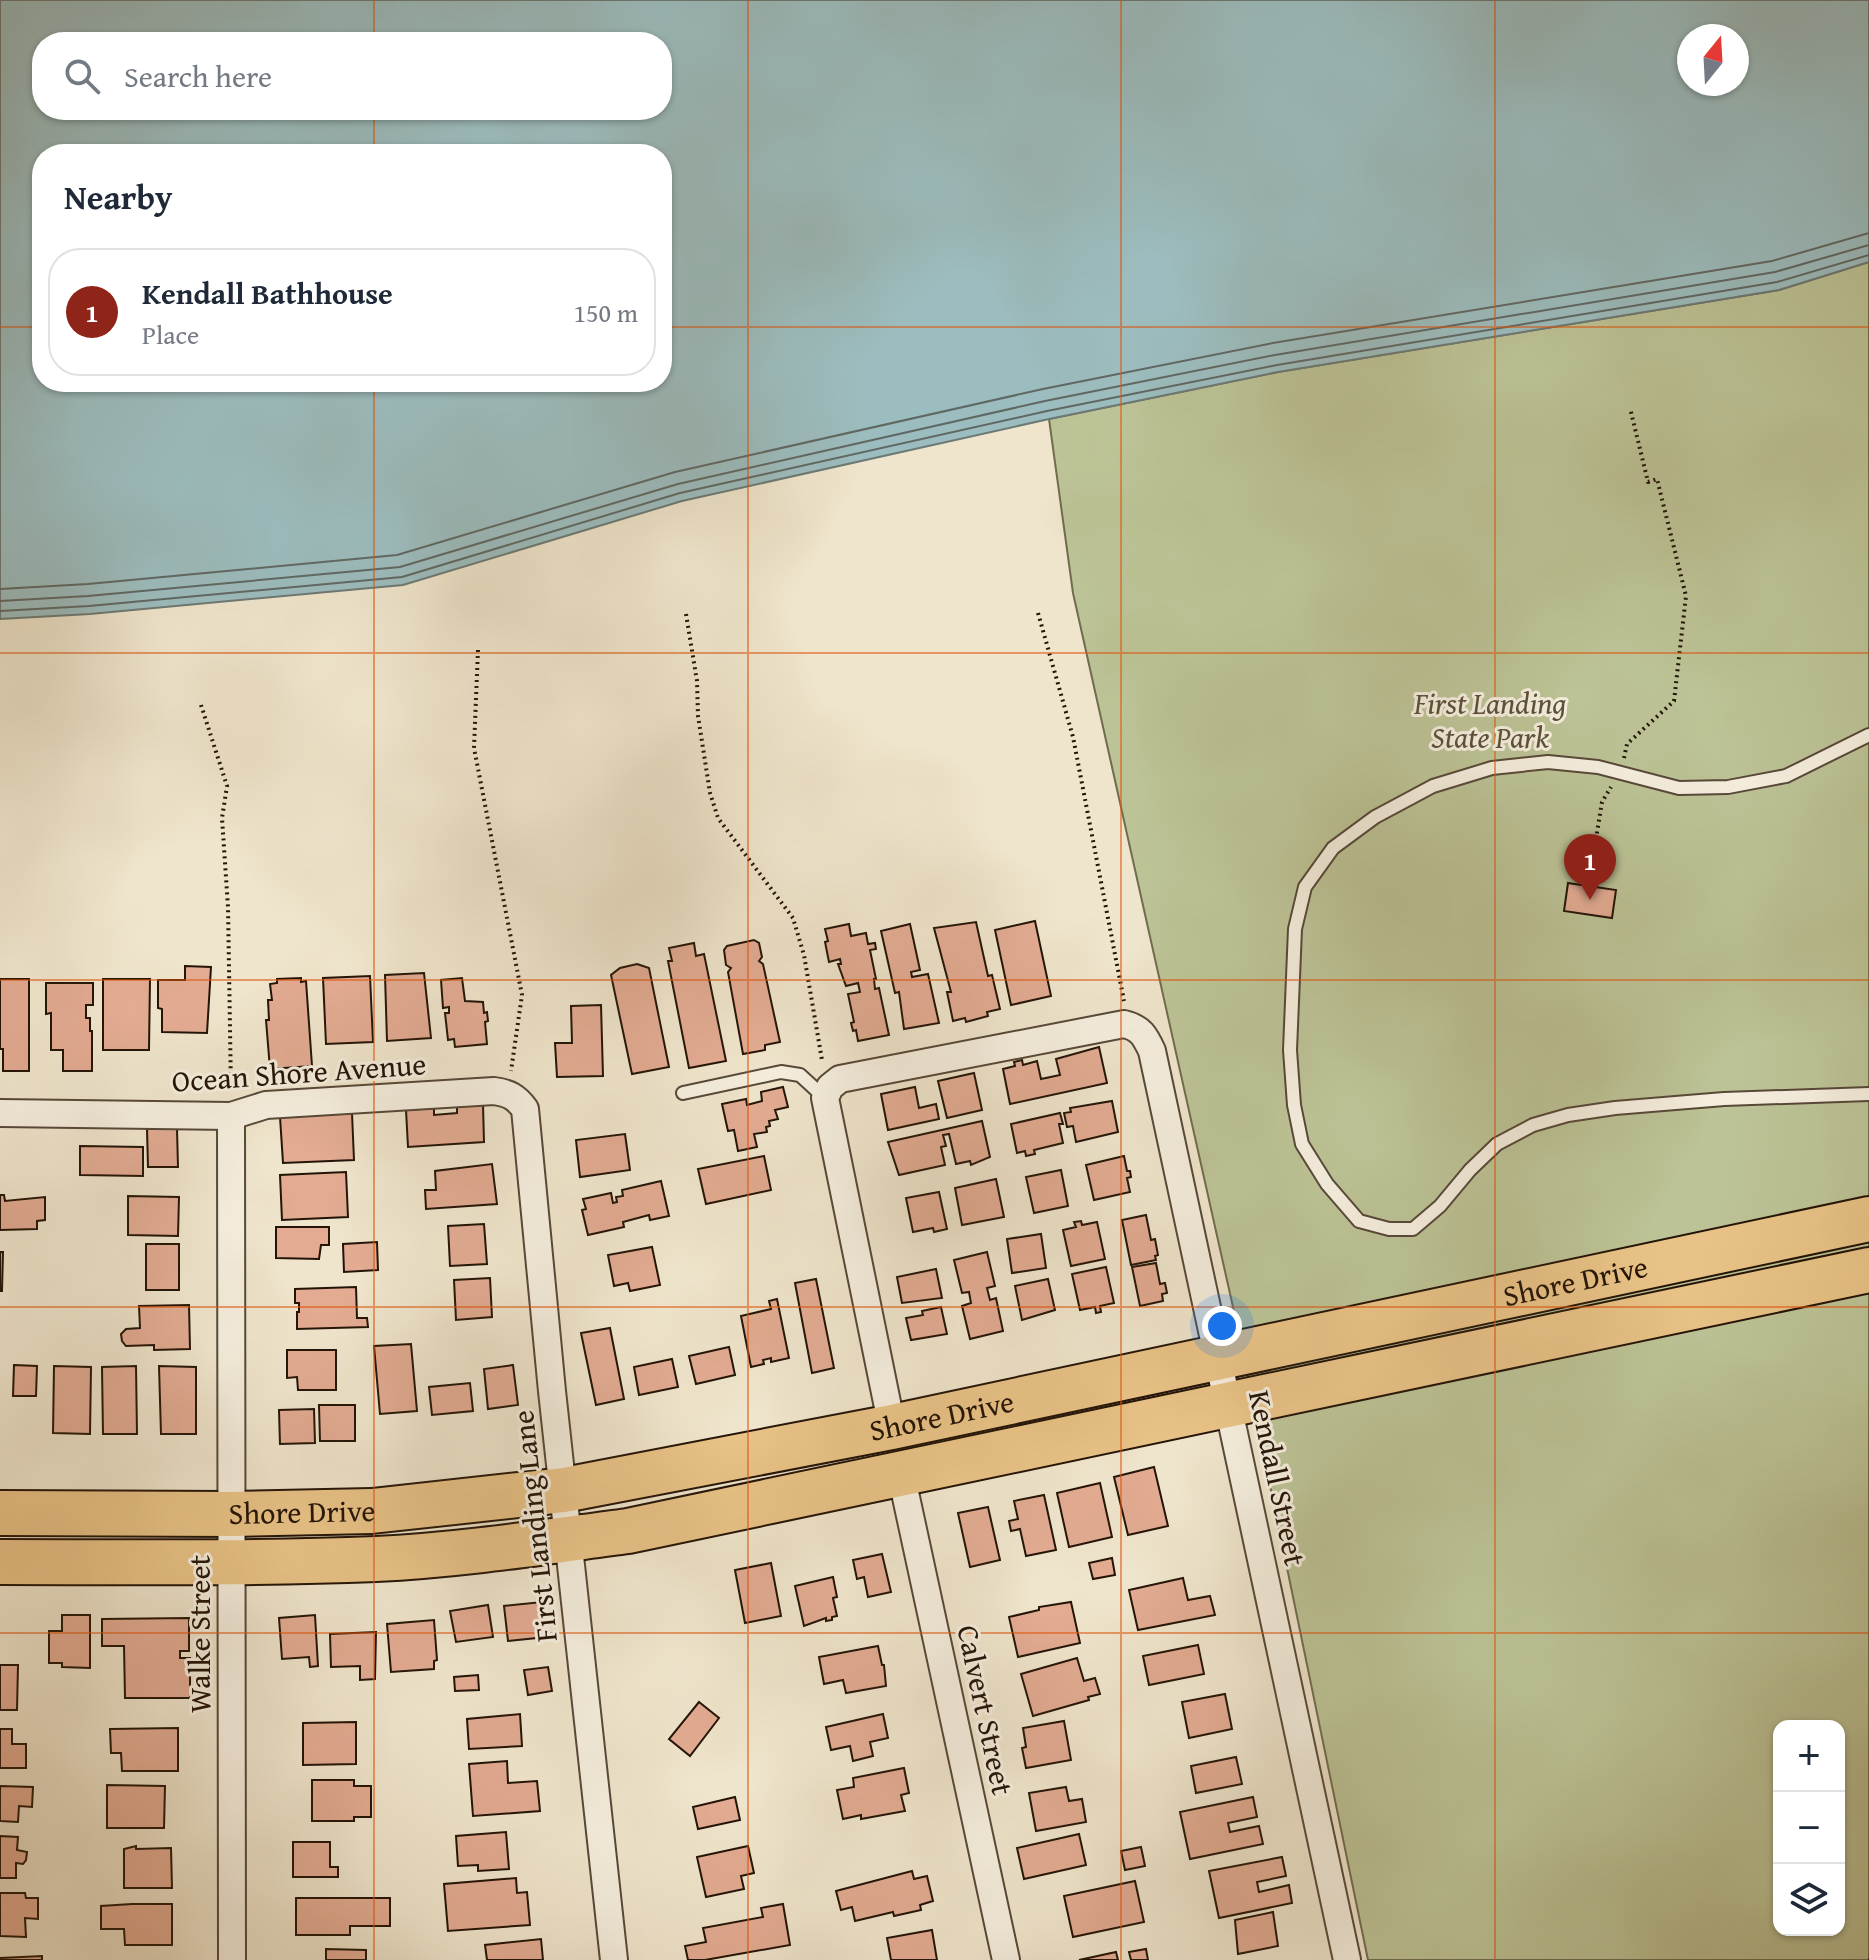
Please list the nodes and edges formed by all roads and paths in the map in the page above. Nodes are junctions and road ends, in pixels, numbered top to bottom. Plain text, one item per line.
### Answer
1 (1630, 408) dead end
2 (1038, 613) dead end
3 (686, 614) dead end
4 (478, 650) dead end
5 (201, 705) dead end
6 (1869, 735) edge
7 (1625, 755) dead end
8 (1621, 772) junction
9 (1591, 869) dead end
10 (1124, 1024) junction
11 (507, 1093) junction
12 (683, 1093) dead end
13 (1869, 1094) edge
14 (825, 1098) junction
15 (0, 1113) edge
16 (231, 1116) junction
17 (1869, 1219) edge
18 (1869, 1270) edge
19 (1217, 1357) junction
20 (1230, 1405) junction
21 (892, 1427) junction
22 (901, 1474) junction
23 (564, 1490) junction
24 (0, 1513) edge
25 (232, 1514) junction
26 (569, 1539) junction
27 (0, 1562) edge
28 (232, 1563) junction
29 (232, 1960) edge
30 (614, 1960) edge
31 (1006, 1960) edge
32 (1347, 1960) edge

1 - 7 path
2 - 10 path
3 - 14 path
4 - 11 path
5 - 16 path
6 - 8 lane
8 - 9 path
8 - 13 lane
10 - 14 street
10 - 19 street, Kendall Street
11 - 16 street, Ocean Shore Avenue
11 - 23 street, First Landing Lane
12 - 14 lane
14 - 21 street
15 - 16 street, Ocean Shore Avenue
16 - 25 street, Walke Street
17 - 19 highway, Shore Drive
18 - 20 highway, Shore Drive
19 - 20 street, Kendall Street
19 - 21 highway, Shore Drive
20 - 22 highway, Shore Drive
20 - 32 street, Kendall Street
21 - 23 highway, Shore Drive
22 - 26 highway, Shore Drive
22 - 31 street, Calvert Street
23 - 25 highway, Shore Drive
23 - 26 street, First Landing Lane
24 - 25 highway, Shore Drive
25 - 28 street, Walke Street
26 - 28 highway, Shore Drive
26 - 30 street, First Landing Lane
27 - 28 highway, Shore Drive
28 - 29 street, Walke Street

